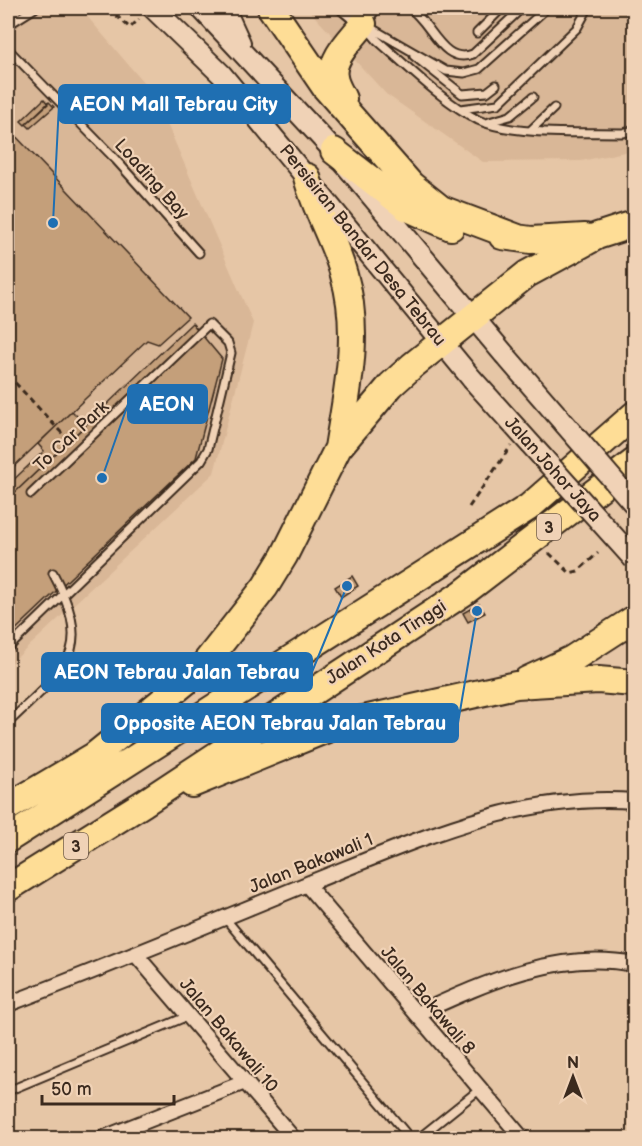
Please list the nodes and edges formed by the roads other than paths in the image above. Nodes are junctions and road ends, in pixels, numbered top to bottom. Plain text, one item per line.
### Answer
1 (19, 8) edge
2 (35, 8) edge
3 (153, 8) edge
4 (201, 8) edge
5 (224, 8) edge
6 (271, 8) edge
7 (344, 8) edge
8 (409, 8) edge
9 (502, 8) edge
10 (522, 8) edge
11 (547, 8) edge
12 (588, 8) edge
13 (371, 16) edge
14 (8, 19) edge
15 (8, 25) edge
16 (477, 33) dead end
17 (391, 38) junction
18 (8, 49) edge
19 (243, 52) junction
20 (496, 85) dead end
21 (533, 97) dead end
22 (554, 108) dead end
23 (460, 109) junction
24 (350, 117) junction
25 (485, 123) junction
26 (531, 130) junction
27 (634, 130) edge
28 (334, 151) junction
29 (307, 177) junction
30 (634, 224) edge
31 (597, 236) junction
32 (518, 238) junction
33 (199, 252) dead end
34 (473, 319) junction
35 (443, 342) junction
36 (504, 354) joint
37 (472, 379) joint
38 (634, 415) edge
39 (338, 448) junction
40 (634, 462) edge
41 (31, 494) dead end
42 (634, 504) edge
43 (634, 560) edge
44 (53, 573) dead end
45 (64, 595) junction
46 (634, 619) edge
47 (8, 648) edge
48 (634, 683) edge
49 (516, 685) junction
50 (8, 723) edge
51 (634, 801) edge
52 (144, 803) junction
53 (8, 807) edge
54 (8, 839) edge
55 (307, 885) junction
56 (8, 888) edge
57 (224, 917) junction
58 (137, 956) junction
59 (634, 964) edge
60 (11, 1003) dead end
61 (417, 1014) junction
62 (189, 1016) junction
63 (245, 1082) junction
64 (480, 1089) junction
65 (8, 1091) edge
66 (103, 1138) edge
67 (293, 1138) edge
68 (410, 1138) edge
69 (419, 1138) edge
70 (522, 1138) edge

1 - 14 lane
2 - 15 lane
3 - 29 main road, Persisiran Bandar Desa Tebrau
4 - 19 main road, Persisiran Bandar Desa Tebrau
5 - 19 main road
6 - 24 highway
7 - 13 street
8 - 10 lane
9 - 16 lane
11 - 17 lane
12 - 23 lane
13 - 17 lane
13 - 23 lane
13 - 24 highway
17 - 20 lane
18 - 33 lane, Loading Bay
19 - 28 main road, Persisiran Bandar Desa Tebrau
21 - 25 lane
22 - 26 lane
23 - 25 lane
24 - 32 highway
25 - 26 lane
26 - 27 lane
28 - 32 highway
28 - 34 main road, Persisiran Bandar Desa Tebrau
29 - 35 main road, Persisiran Bandar Desa Tebrau
29 - 39 highway
30 - 31 highway
31 - 32 highway
31 - 34 highway
34 - 35 highway
34 - 36 main road, Persisiran Bandar Desa Tebrau
35 - 37 main road, Persisiran Bandar Desa Tebrau
35 - 39 highway
36 - 42 main road, Jalan Johor Jaya, bridge
37 - 43 main road, Jalan Johor Jaya, bridge
38 - 54 highway, Jalan Kota Tinggi / 3
39 - 53 highway
40 - 52 highway, Jalan Kota Tinggi / 3
41 - 45 lane, To Car Park
44 - 45 lane
45 - 47 lane
45 - 50 lane
46 - 49 highway
48 - 49 highway
49 - 52 highway
51 - 55 street, Jalan Bakawali 1
52 - 56 highway, Jalan Kota Tinggi / 3
55 - 57 street, Jalan Bakawali 1
55 - 61 street, Jalan Bakawali 8
57 - 58 street, Jalan Bakawali 1
57 - 68 lane
58 - 60 street, Jalan Bakawali 1
58 - 62 street, Jalan Bakawali 10
59 - 61 street
61 - 64 street, Jalan Bakawali 8
62 - 63 street, Jalan Bakawali 10
62 - 65 lane
63 - 66 street
63 - 67 street, Jalan Bakawali 10
64 - 69 lane
64 - 70 street, Jalan Bakawali 8

